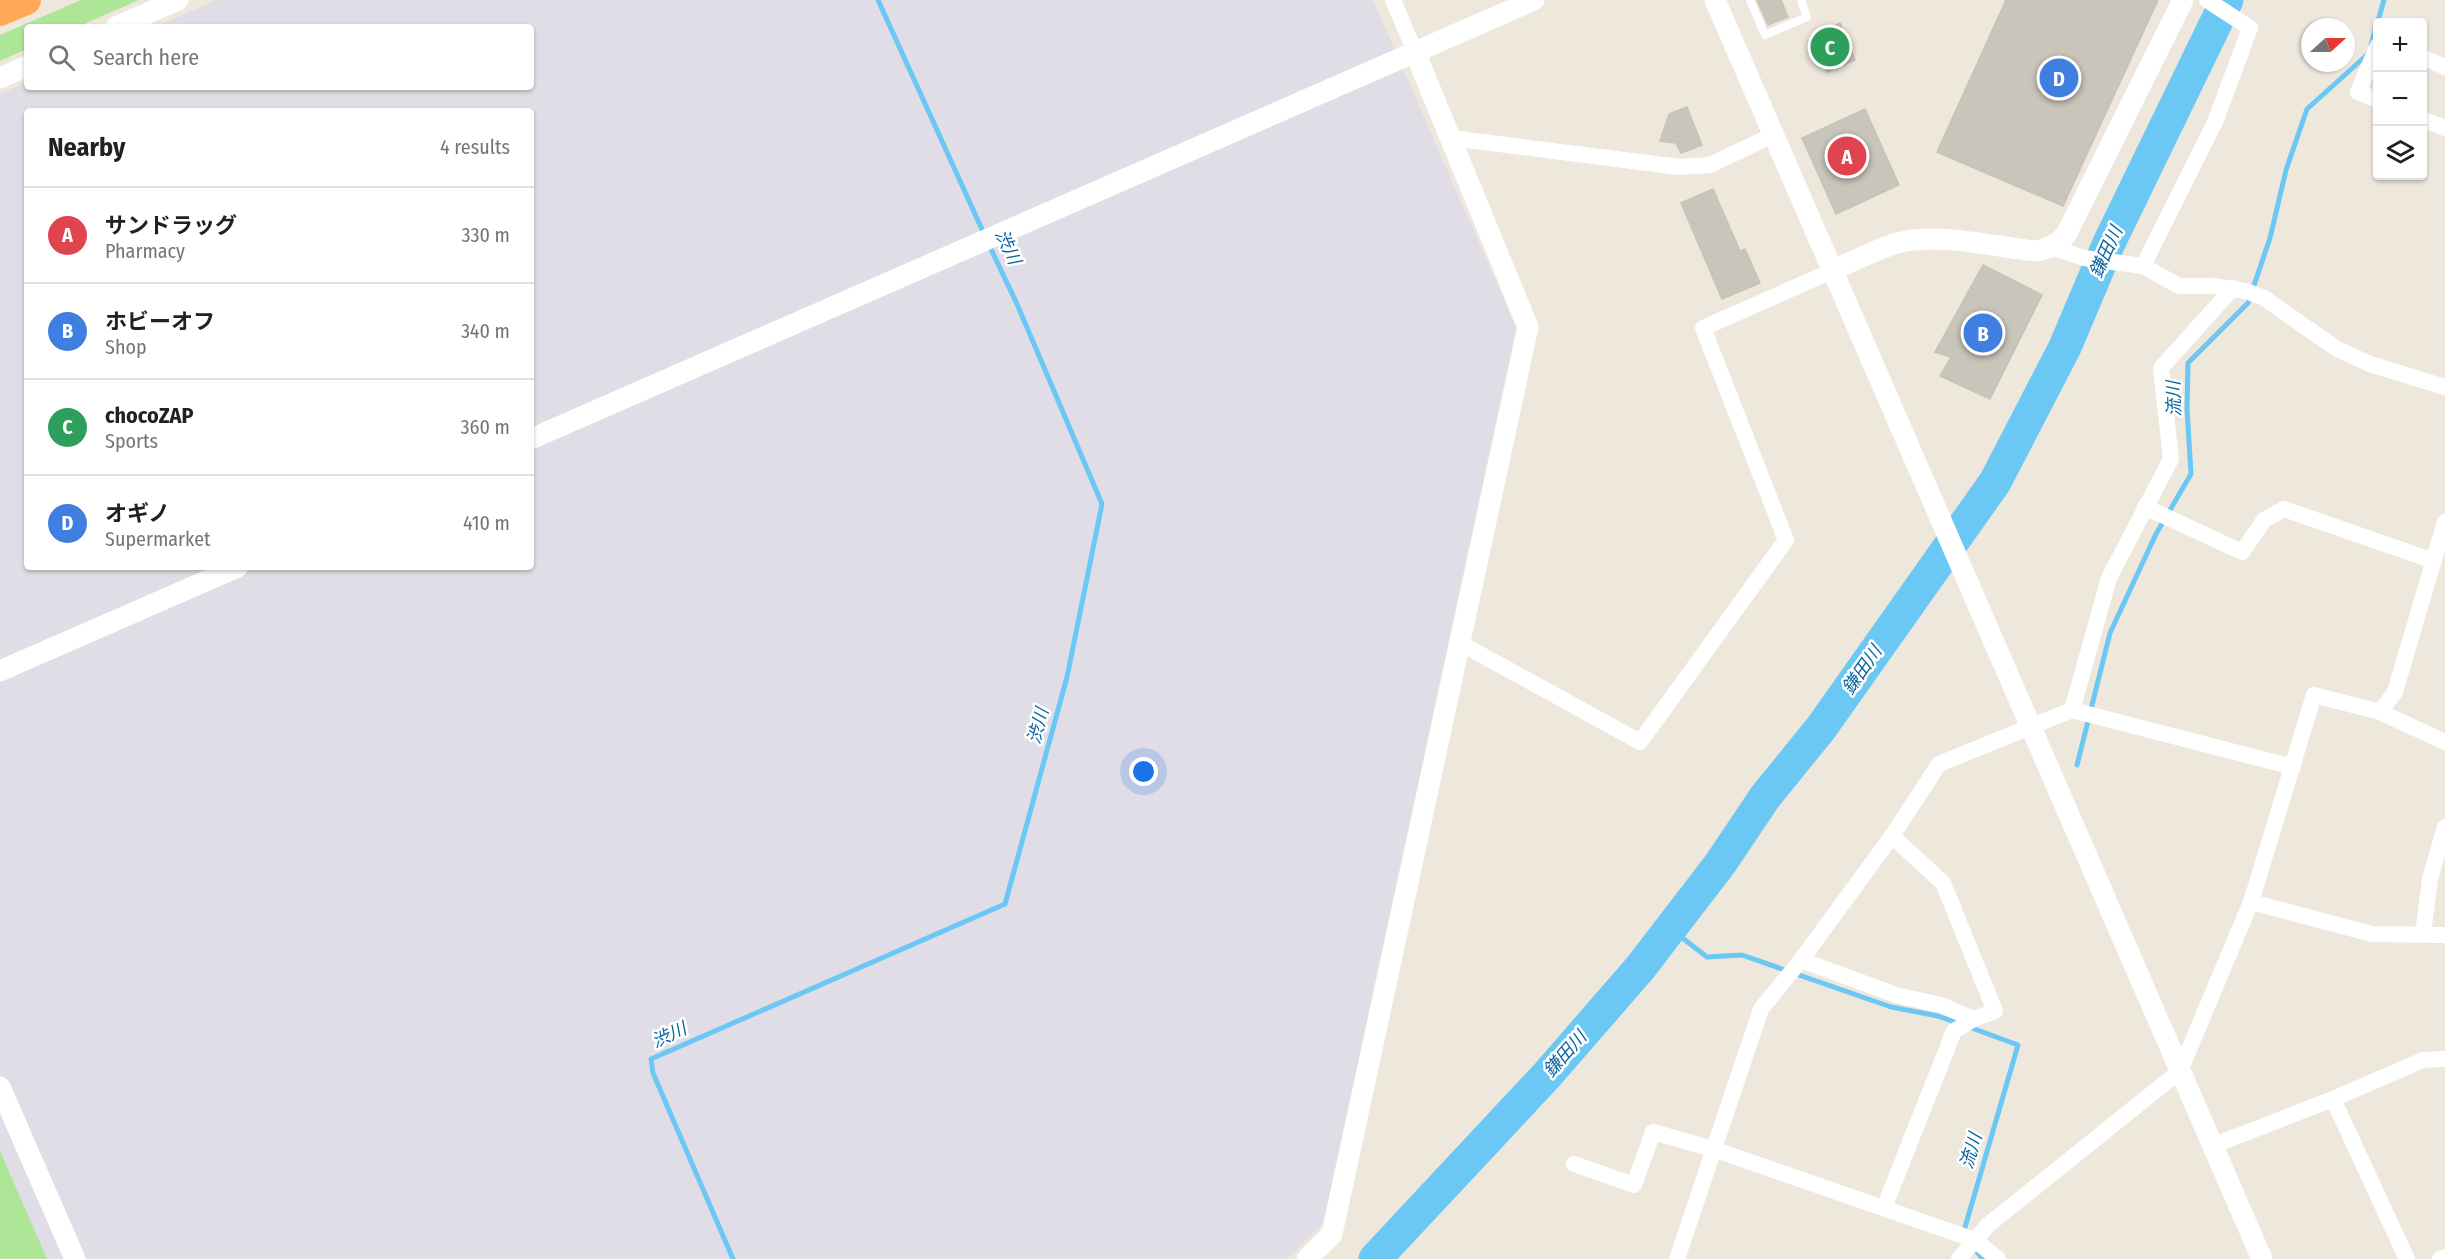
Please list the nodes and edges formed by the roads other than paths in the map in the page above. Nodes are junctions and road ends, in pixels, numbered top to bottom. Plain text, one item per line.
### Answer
1 (26, 0) edge
2 (178, 0) edge
3 (1393, 0) edge
4 (1534, 0) edge
5 (1715, 0) edge
6 (1750, 0) edge
7 (1801, 0) edge
8 (2183, 0) edge
9 (2207, 0) edge
10 (0, 11) edge
11 (123, 24) edge
12 (1415, 52) junction
13 (2373, 57) edge
14 (2427, 59) edge
15 (24, 67) edge
16 (2445, 67) edge
17 (0, 78) edge
18 (2373, 98) edge
19 (2427, 121) edge
20 (2445, 128) edge
21 (1773, 135) junction
22 (1451, 138) junction
23 (2051, 247) junction
24 (2138, 265) junction
25 (1832, 271) junction
26 (2233, 288) junction
27 (2445, 387) edge
28 (534, 438) edge
29 (2145, 507) junction
30 (2445, 522) edge
31 (2433, 561) junction
32 (231, 570) edge
33 (1460, 643) junction
34 (0, 671) edge
35 (2072, 710) junction
36 (2380, 712) junction
37 (2030, 727) junction
38 (2445, 742) edge
39 (2292, 767) junction
40 (2445, 827) edge
41 (1892, 836) junction
42 (2251, 902) junction
43 (2422, 934) junction
44 (2445, 935) edge
45 (1801, 960) junction
46 (1974, 1019) junction
47 (2445, 1059) edge
48 (2180, 1071) junction
49 (0, 1087) edge
50 (2333, 1099) junction
51 (2212, 1146) junction
52 (1713, 1149) junction
53 (1574, 1164) dead end
54 (1884, 1208) junction
55 (1975, 1240) junction
56 (2445, 1257) edge
57 (75, 1259) edge
58 (1307, 1259) edge
59 (1677, 1259) edge
60 (1959, 1259) edge
61 (1998, 1259) edge
62 (2262, 1259) edge
63 (2407, 1259) edge
64 (2440, 1259) edge

1 - 10 highway
2 - 11 street
3 - 12 street
4 - 12 street
5 - 21 street
6 - 7 lane
8 - 23 street
9 - 24 street
12 - 22 street
12 - 28 street
13 - 18 street
14 - 16 street
15 - 17 street
19 - 20 street
21 - 22 street
21 - 25 street
22 - 33 street
23 - 24 street
23 - 25 street
24 - 26 street
25 - 33 street
25 - 37 street
26 - 27 street
26 - 29 street
29 - 31 street
29 - 35 street
30 - 31 street
31 - 36 street
32 - 34 street
33 - 58 street
35 - 37 street
35 - 39 street
36 - 38 street
36 - 39 street
37 - 41 street
37 - 48 street
39 - 42 street
40 - 43 street
41 - 45 street
41 - 46 street
42 - 43 street
42 - 48 street
43 - 44 street
45 - 46 street
45 - 52 street
46 - 54 street
47 - 50 street
48 - 51 street
48 - 55 street
49 - 57 street
50 - 51 street
50 - 63 street
51 - 62 street
52 - 53 street
52 - 54 street
52 - 59 street
54 - 55 street
55 - 60 street
55 - 61 street
56 - 64 street

